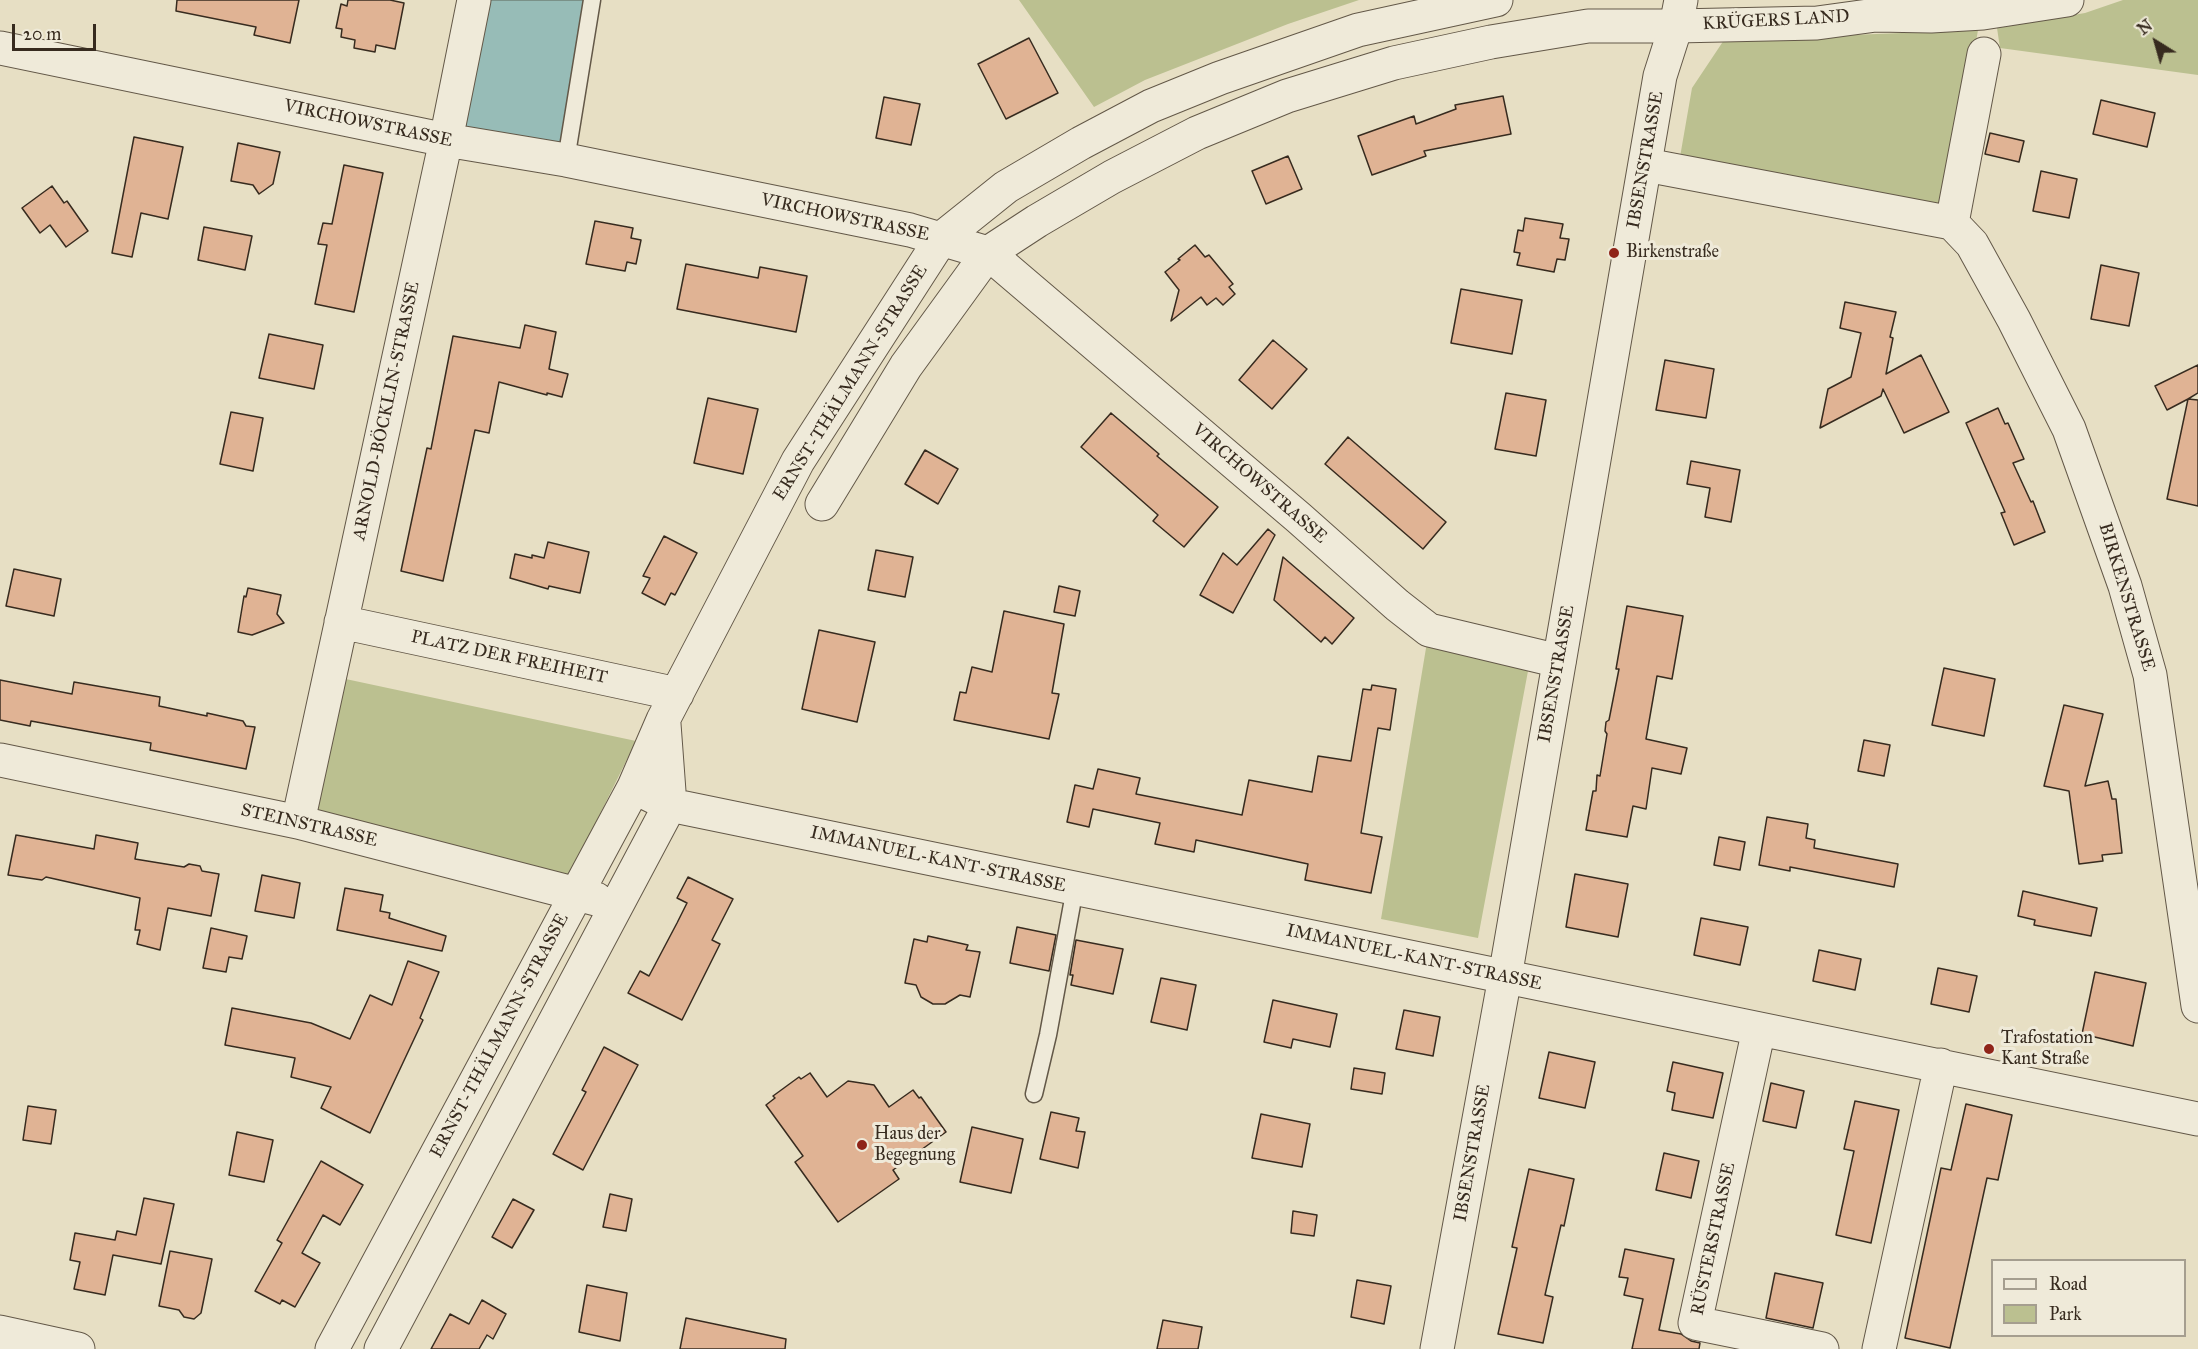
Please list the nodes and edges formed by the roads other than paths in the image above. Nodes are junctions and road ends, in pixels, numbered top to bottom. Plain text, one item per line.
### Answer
1 (474, 0) edge
2 (592, 0) edge
3 (1496, 0) edge
4 (1837, 0) edge
5 (2067, 0) edge
6 (1678, 13) edge
7 (1876, 15) junction
8 (0, 48) edge
9 (1984, 54) dead end
10 (446, 140) junction
11 (566, 160) junction
12 (1646, 165) junction
13 (1952, 223) junction
14 (941, 239) junction
15 (988, 253) junction
16 (822, 504) dead end
17 (341, 622) junction
18 (1560, 661) junction
19 (670, 707) junction
20 (0, 760) edge
21 (634, 787) junction
22 (670, 805) junction
23 (298, 822) junction
24 (1075, 888) junction
25 (576, 894) junction
26 (615, 905) junction
27 (1505, 977) junction
28 (2198, 1006) edge
29 (1759, 1029) junction
30 (1941, 1065) junction
31 (1034, 1094) dead end
32 (2198, 1119) edge
33 (0, 1332) edge
34 (78, 1349) edge
35 (332, 1349) edge
36 (381, 1349) edge
37 (1437, 1349) edge
38 (1822, 1349) edge
39 (1879, 1349) edge

1 - 10 street, ARNOLD-BÖCKLIN-STRASSE
2 - 11 lane
3 - 14 street, ERNST-THÄLMANN-STRASSE
4 - 7 street, KRÜGERS LAND
5 - 7 street, KRÜGERS LAND
6 - 7 street, KRÜGERS LAND
6 - 12 street, IBSENSTRASSE
6 - 15 street, ERNST-THÄLMANN-STRASSE
8 - 10 street, VIRCHOWSTRASSE
9 - 13 street
10 - 11 street, VIRCHOWSTRASSE
10 - 17 street, ARNOLD-BÖCKLIN-STRASSE
11 - 14 street, VIRCHOWSTRASSE
12 - 13 street
12 - 18 street, IBSENSTRASSE
13 - 28 street, BIRKENSTRASSE
14 - 15 street, VIRCHOWSTRASSE
14 - 19 street, ERNST-THÄLMANN-STRASSE
15 - 16 street, ERNST-THÄLMANN-STRASSE
15 - 18 street, VIRCHOWSTRASSE
17 - 19 street, PLATZ DER FREIHEIT
17 - 23 street, ARNOLD-BÖCKLIN-STRASSE
18 - 27 street, IBSENSTRASSE
19 - 21 street, ERNST-THÄLMANN-STRASSE
19 - 22 street
20 - 23 street, STEINSTRASSE
21 - 22 street, IMMANUEL-KANT-STRASSE
21 - 25 street, ERNST-THÄLMANN-STRASSE
22 - 24 street, IMMANUEL-KANT-STRASSE
22 - 26 street
23 - 25 street, STEINSTRASSE
24 - 27 street, IMMANUEL-KANT-STRASSE
24 - 31 lane
25 - 26 street, STEINSTRASSE
25 - 35 street, ERNST-THÄLMANN-STRASSE
26 - 36 street
27 - 29 street, IMMANUEL-KANT-STRASSE
27 - 37 street, IBSENSTRASSE
29 - 30 street, IMMANUEL-KANT-STRASSE
29 - 38 street, RÜSTERSTRASSE
30 - 32 street, IMMANUEL-KANT-STRASSE
30 - 39 street
33 - 34 street

